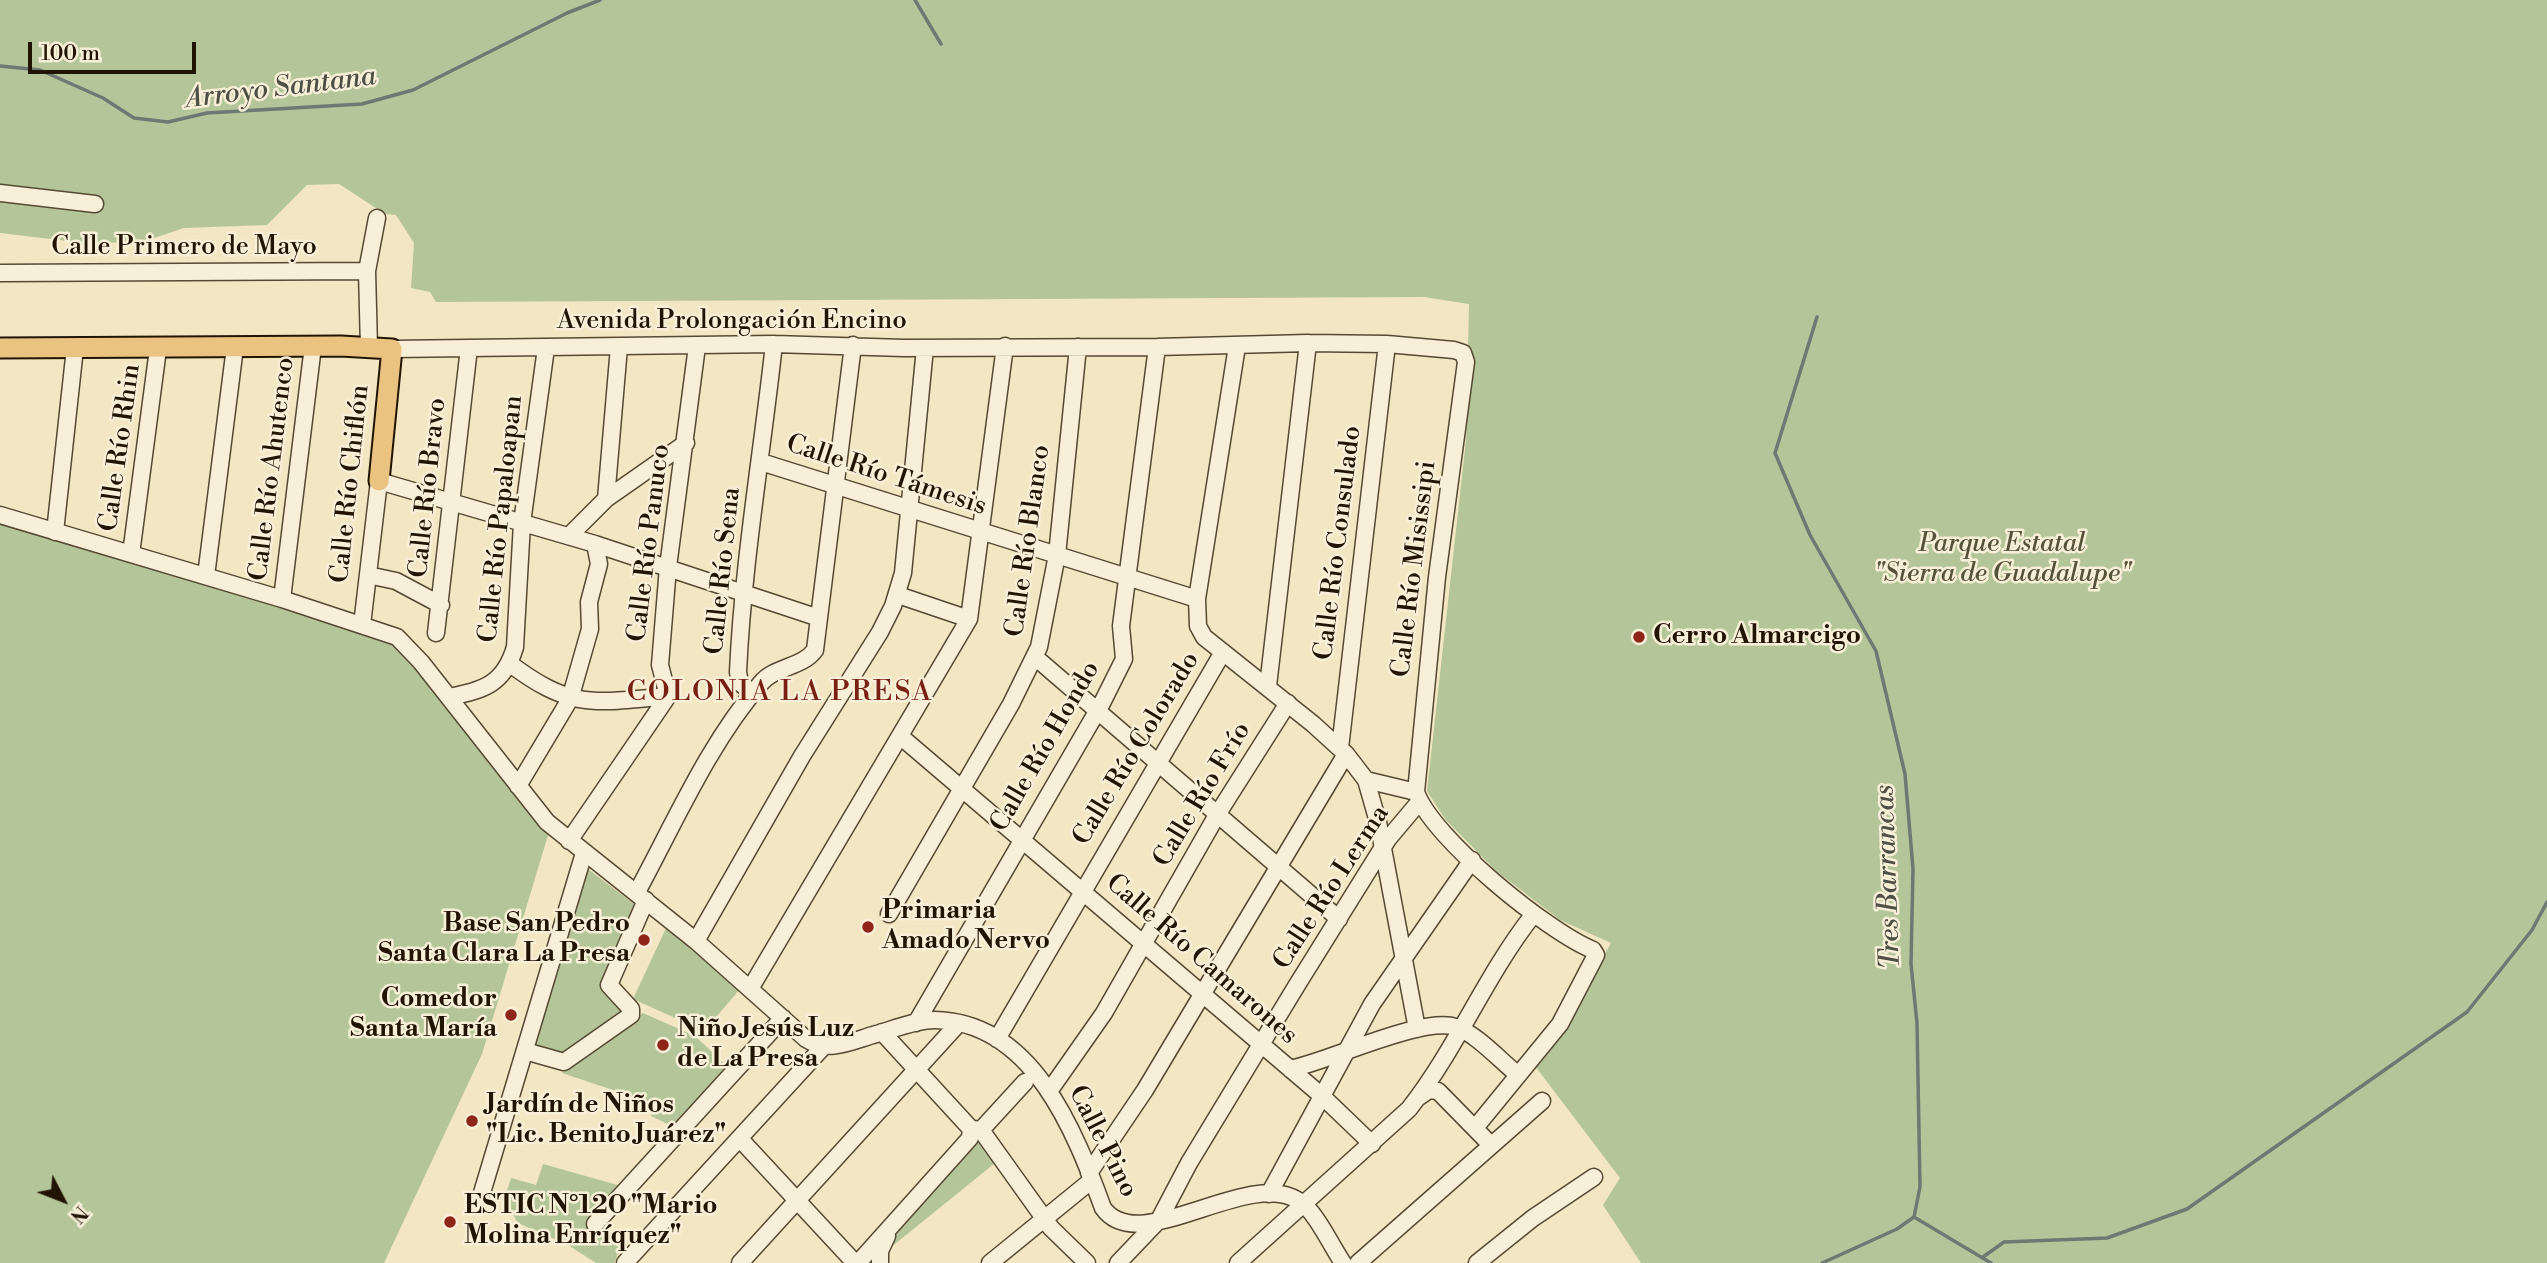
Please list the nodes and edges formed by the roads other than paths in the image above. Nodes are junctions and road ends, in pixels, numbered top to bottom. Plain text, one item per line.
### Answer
1 (0, 193) edge
2 (95, 204) dead end
3 (377, 218) dead end
4 (368, 271) junction
5 (0, 272) edge
6 (774, 344) junction
7 (1308, 344) junction
8 (1387, 344) junction
9 (853, 345) junction
10 (313, 346) junction
11 (697, 346) junction
12 (1005, 346) junction
13 (1077, 346) junction
14 (1237, 346) junction
15 (235, 347) junction
16 (619, 347) junction
17 (1157, 347) junction
18 (0, 348) edge
19 (75, 348) junction
20 (369, 348) junction
21 (392, 348) junction
22 (469, 348) junction
23 (546, 348) junction
24 (925, 348) junction
25 (159, 349) junction
26 (1463, 353) joint
27 (686, 443) junction
28 (761, 462) junction
29 (379, 481) junction
30 (836, 485) junction
31 (606, 499) junction
32 (450, 501) junction
33 (908, 508) junction
34 (0, 515) edge
35 (522, 523) junction
36 (55, 532) junction
37 (983, 533) junction
38 (569, 536) junction
39 (595, 544) junction
40 (131, 554) junction
41 (1057, 555) junction
42 (668, 567) junction
43 (368, 575) junction
44 (206, 576) junction
45 (1129, 579) junction
46 (741, 591) junction
47 (898, 595) junction
48 (282, 599) junction
49 (1197, 599) junction
50 (441, 606) junction
51 (819, 618) junction
52 (969, 619) junction
53 (362, 625) junction
54 (436, 633) dead end
55 (1223, 652) junction
56 (1035, 657) junction
57 (509, 663) junction
58 (1268, 686) junction
59 (752, 693) junction
60 (668, 696) junction
61 (449, 697) junction
62 (570, 699) junction
63 (1288, 703) junction
64 (1097, 711) junction
65 (900, 736) junction
66 (1343, 751) junction
67 (1156, 764) junction
68 (1366, 780) junction
69 (519, 786) junction
70 (962, 786) junction
71 (1418, 797) junction
72 (1217, 816) junction
73 (1021, 838) junction
74 (569, 841) junction
75 (1381, 851) junction
76 (584, 853) junction
77 (1472, 860) junction
78 (1280, 869) junction
79 (1082, 890) junction
80 (641, 896) junction
81 (889, 914) dead end
82 (1533, 915) junction
83 (1339, 919) junction
84 (696, 941) junction
85 (1143, 942) junction
86 (1402, 962) junction
87 (750, 989) junction
88 (1203, 994) junction
89 (783, 1018) junction
90 (916, 1023) junction
91 (958, 1024) junction
92 (1417, 1029) junction
93 (1461, 1029) junction
94 (882, 1032) junction
95 (997, 1039) junction
96 (829, 1046) junction
97 (1261, 1046) junction
98 (524, 1051) junction
99 (1349, 1052) junction
100 (917, 1067) junction
101 (1290, 1069) junction
102 (1516, 1073) junction
103 (1025, 1082) dead end
104 (1050, 1090) junction
105 (1322, 1096) junction
106 (1417, 1099) junction
107 (1542, 1101) dead end
108 (1475, 1128) junction
109 (976, 1129) junction
110 (741, 1140) junction
111 (1371, 1144) junction
112 (1490, 1145) junction
113 (1091, 1177) junction
114 (1594, 1177) dead end
115 (1269, 1194) junction
116 (481, 1196) dead end
117 (798, 1200) junction
118 (1303, 1203) junction
119 (1044, 1219) junction
120 (897, 1220) junction
121 (1159, 1220) junction
122 (595, 1224) dead end
123 (625, 1263) edge
124 (740, 1263) edge
125 (856, 1263) edge
126 (880, 1263) edge
127 (990, 1263) edge
128 (1087, 1263) edge
129 (1118, 1263) edge
130 (1238, 1263) edge
131 (1343, 1263) edge
132 (1358, 1263) edge
133 (1477, 1263) edge

1 - 2 street
3 - 4 street
4 - 5 street, Calle Primero de Mayo
4 - 20 street
6 - 9 street, Avenida Prolongación Encino
6 - 11 street, Avenida Prolongación Encino
6 - 28 street, Calle Río Sena
7 - 8 street, Avenida Prolongación Encino
7 - 14 street, Avenida Prolongación Encino
7 - 58 street
8 - 26 street, Avenida Prolongación Encino
8 - 66 street, Calle Río Consulado
9 - 24 street, Avenida Prolongación Encino
9 - 30 street
10 - 15 main road, Avenida Prolongación Encino
10 - 20 main road, Avenida Prolongación Encino
10 - 48 street, Calle Río Ahutenco
11 - 16 street, Avenida Prolongación Encino
11 - 27 street, Calle Río Panuco
12 - 13 street, Avenida Prolongación Encino
12 - 24 street, Avenida Prolongación Encino
12 - 37 street
13 - 17 street, Avenida Prolongación Encino
13 - 41 street, Calle Río Blanco
14 - 17 street, Avenida Prolongación Encino
14 - 49 street, Calle Río Colorado
15 - 25 main road, Avenida Prolongación Encino
15 - 44 street
16 - 23 street, Avenida Prolongación Encino
16 - 31 street
17 - 45 street, Calle Río Hondo
18 - 19 main road, Avenida Prolongación Encino
19 - 25 main road, Avenida Prolongación Encino
19 - 36 street
20 - 21 main road, Avenida Prolongación Encino
21 - 22 street, Avenida Prolongación Encino
21 - 29 main road, Calle Río Chiflón
22 - 23 street, Avenida Prolongación Encino
22 - 32 street, Calle Río Bravo
23 - 35 street, Calle Río Papaloapan
24 - 33 street
25 - 40 street, Calle Río Rhin
26 - 71 street, Calle Río Misissipi
27 - 31 street
27 - 42 street, Calle Río Panuco
28 - 30 street, Calle Río Támesis
28 - 46 street, Calle Río Sena
29 - 32 street
29 - 43 street, Calle Río Chiflón
30 - 33 street, Calle Río Támesis
30 - 51 street
31 - 38 street
32 - 35 street
32 - 50 street, Calle Río Bravo
33 - 37 street, Calle Río Támesis
33 - 47 street
34 - 36 street
35 - 38 street
35 - 57 street, Calle Río Papaloapan
36 - 40 street
37 - 41 street, Calle Río Támesis
37 - 52 street
38 - 39 street
39 - 42 street
39 - 62 street
40 - 44 street
41 - 45 street, Calle Río Támesis
41 - 56 street, Calle Río Blanco
42 - 46 street
42 - 60 street, Calle Río Panuco
43 - 50 street
43 - 53 street, Calle Río Chiflón
44 - 48 street
45 - 49 street, Calle Río Támesis
45 - 64 street, Calle Río Hondo
46 - 51 street
46 - 59 street, Calle Río Sena
47 - 52 street
47 - 84 street
48 - 53 street
49 - 55 street, Calle Río Colorado
50 - 54 street, Calle Río Bravo
51 - 59 street
52 - 65 street
53 - 61 street
55 - 58 street
55 - 67 street, Calle Río Colorado
56 - 64 street
56 - 70 street, Calle Río Blanco
57 - 61 street, Calle Río Papaloapan
57 - 62 street
58 - 63 street
59 - 80 street
60 - 62 street
60 - 74 street
61 - 69 street
62 - 69 street
63 - 66 street
63 - 72 street, Calle Río Frío
64 - 67 street
64 - 73 street, Calle Río Hondo
65 - 70 street, Calle Río Camarones
65 - 87 street
66 - 68 street
66 - 78 street, Calle Río Consulado
67 - 72 street
67 - 79 street, Calle Río Colorado
68 - 71 street
68 - 75 street
69 - 74 street
70 - 73 street, Calle Río Camarones
70 - 81 street, Calle Río Blanco
71 - 75 street, Calle Río Lerma
71 - 77 street
72 - 78 street
72 - 85 street, Calle Río Frío
73 - 79 street, Calle Río Camarones
73 - 90 street, Calle Río Hondo
74 - 76 street
75 - 83 street, Calle Río Lerma
75 - 86 street
76 - 80 street
76 - 98 street
77 - 82 street
77 - 86 street
78 - 83 street
78 - 88 street, Calle Río Consulado
79 - 85 street, Calle Río Camarones
79 - 95 street, Calle Río Colorado
80 - 84 street
80 - 98 street
82 - 93 street
82 - 102 street
83 - 97 street, Calle Río Lerma
84 - 87 street
85 - 88 street, Calle Río Camarones
85 - 104 street, Calle Río Frío
86 - 92 street
86 - 99 street
87 - 89 street
88 - 97 street, Calle Río Camarones
88 - 113 street, Calle Río Consulado
89 - 96 street
89 - 122 street
90 - 91 street, Calle Pino
90 - 94 street, Calle Pino
91 - 95 street, Calle Pino
91 - 100 street
92 - 93 street
92 - 99 street
93 - 102 street
93 - 106 street
94 - 96 street, Calle Pino
94 - 100 street
95 - 104 street, Calle Pino
96 - 110 street
97 - 101 street, Calle Río Camarones
97 - 121 street, Calle Río Lerma
98 - 116 street
99 - 101 street
99 - 105 street
100 - 109 street
100 - 117 street
101 - 105 street, Calle Río Camarones
102 - 108 street
103 - 109 street
104 - 113 street, Calle Pino
105 - 111 street, Calle Río Camarones
105 - 115 street
106 - 108 street
106 - 111 street
107 - 112 street
108 - 112 street
109 - 119 street
109 - 120 street
110 - 117 street
110 - 123 street
111 - 118 street
112 - 132 street
113 - 119 street, Calle Río Consulado
113 - 121 street, Calle Pino
114 - 133 street
115 - 118 street, Calle Pino
115 - 121 street, Calle Pino
117 - 124 street
117 - 125 street
118 - 130 street
118 - 131 street
119 - 127 street, Calle Río Consulado
119 - 128 street
120 - 125 street
120 - 126 street
121 - 129 street, Calle Río Lerma

